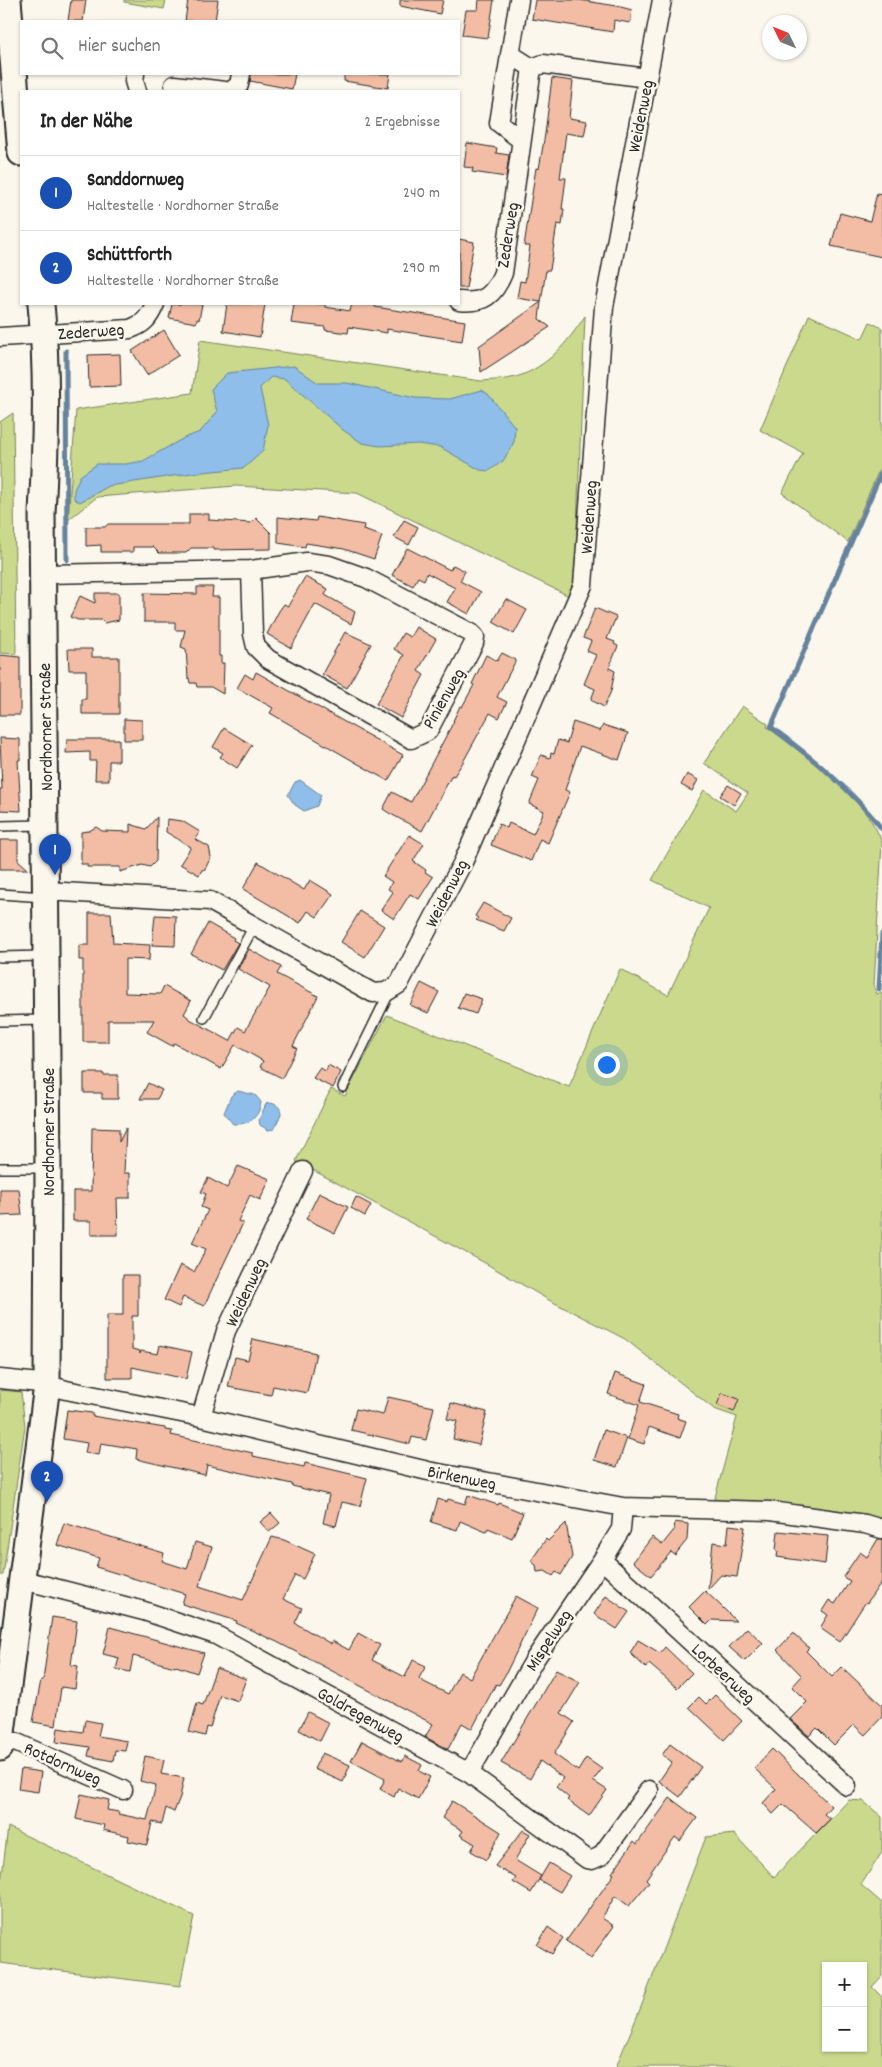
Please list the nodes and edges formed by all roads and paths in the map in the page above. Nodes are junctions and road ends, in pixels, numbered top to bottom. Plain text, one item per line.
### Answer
1 (8, 0) edge
2 (519, 0) edge
3 (662, 0) edge
4 (510, 54) junction
5 (532, 68) junction
6 (136, 75) edge
7 (241, 75) edge
8 (647, 78) junction
9 (173, 83) edge
10 (137, 90) edge
11 (218, 90) edge
12 (232, 90) edge
13 (20, 140) edge
14 (521, 140) junction
15 (460, 300) edge
16 (26, 305) edge
17 (41, 305) edge
18 (154, 305) edge
19 (36, 334) junction
20 (0, 336) edge
21 (250, 570) junction
22 (44, 574) junction
23 (46, 824) junction
24 (0, 826) edge
25 (0, 894) edge
26 (46, 894) junction
27 (254, 926) junction
28 (47, 956) junction
29 (0, 957) edge
30 (386, 992) junction
31 (204, 1018) dead end
32 (47, 1020) junction
33 (0, 1021) edge
34 (342, 1087) dead end
35 (0, 1168) edge
36 (48, 1168) junction
37 (303, 1171) dead end
38 (0, 1379) edge
39 (48, 1385) junction
40 (201, 1417) junction
41 (623, 1507) junction
42 (882, 1529) edge
43 (602, 1560) junction
44 (23, 1582) junction
45 (0, 1744) edge
46 (469, 1773) junction
47 (847, 1786) dead end
48 (123, 1790) dead end
49 (650, 1790) dead end

1 - 13 street
2 - 4 street
3 - 8 street, Weidenweg
4 - 5 street
4 - 14 street
5 - 8 street
5 - 14 street, Zederweg
6 - 10 street
7 - 12 street
8 - 30 street, Weidenweg
9 - 11 street
14 - 15 street, Zederweg
16 - 19 street, Nordhorner Straße
17 - 19 street, Nordhorner Straße
18 - 19 street, Zederweg
19 - 20 street, Zederweg
19 - 22 street, Nordhorner Straße
21 - 21 street, Pinienweg
21 - 22 street, Pinienweg
22 - 23 street, Nordhorner Straße
23 - 24 lane
23 - 26 street, Nordhorner Straße
25 - 26 lane
26 - 27 street
26 - 28 street, Nordhorner Straße
27 - 30 street
27 - 31 lane
28 - 29 lane
28 - 32 street, Nordhorner Straße
30 - 34 lane
32 - 33 lane
32 - 36 street, Nordhorner Straße
35 - 36 lane
36 - 39 street, Nordhorner Straße
37 - 40 street, Weidenweg
38 - 39 street, Birkenweg
39 - 40 street, Birkenweg
39 - 44 street, Nordhorner Straße
40 - 41 street, Birkenweg
41 - 42 street, Birkenweg
41 - 43 street, Mispelweg
43 - 46 street, Mispelweg
43 - 47 street, Lorbeerweg
44 - 45 street, Nordhorner Straße
44 - 46 street, Goldregenweg
45 - 48 street, Rotdornweg
46 - 49 street, Goldregenweg

